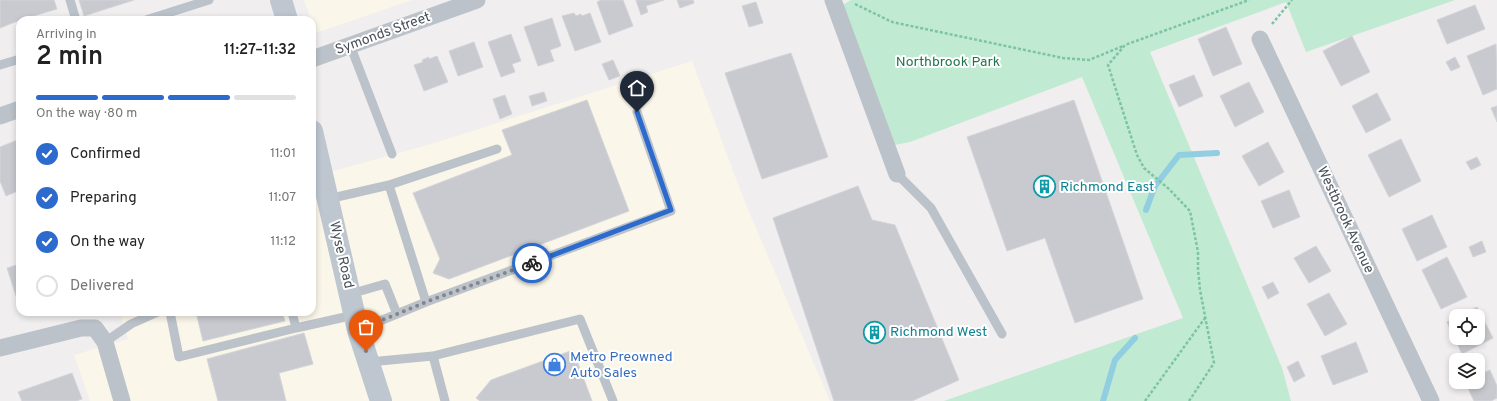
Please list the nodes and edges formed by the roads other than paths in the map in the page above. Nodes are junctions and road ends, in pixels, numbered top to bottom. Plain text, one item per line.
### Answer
1 (70, 0) edge
2 (208, 0) edge
3 (281, 0) edge
4 (476, 0) edge
5 (833, 0) edge
6 (75, 16) edge
7 (158, 16) edge
8 (287, 16) edge
9 (1260, 39) road end
10 (350, 45) junction
11 (316, 58) edge
12 (16, 60) edge
13 (0, 65) edge
14 (16, 110) edge
15 (637, 112) dead end
16 (0, 116) edge
17 (497, 149) dead end
18 (392, 154) dead end
19 (316, 160) edge
20 (897, 174) joint
21 (389, 185) junction
22 (328, 198) junction
23 (426, 302) junction
24 (354, 313) junction
25 (397, 314) junction
26 (149, 316) edge
27 (171, 316) edge
28 (293, 316) edge
29 (296, 328) junction
30 (1002, 334) dead end
31 (105, 342) junction
32 (0, 348) edge
33 (433, 356) junction
34 (369, 362) junction
35 (122, 401) edge
36 (381, 401) edge
37 (445, 401) edge
38 (613, 401) edge
39 (1431, 401) edge

1 - 6 lane
2 - 7 lane
3 - 8 main road
4 - 10 street, Symonds Street
5 - 20 street
9 - 39 street, Westbrook Avenue
10 - 11 street, Symonds Street
10 - 18 lane
12 - 13 lane
14 - 16 street
15 - 23 lane
17 - 21 lane
19 - 22 main road, Wyse Road
20 - 30 lane
21 - 22 lane
21 - 23 lane
22 - 24 main road, Wyse Road
23 - 25 lane
24 - 25 lane
24 - 25 lane
24 - 29 lane
24 - 34 main road, Wyse Road
26 - 31 lane
27 - 29 lane
28 - 29 lane
31 - 32 street
31 - 35 street
33 - 34 lane
33 - 37 lane
33 - 38 lane
34 - 36 main road, Wyse Road

